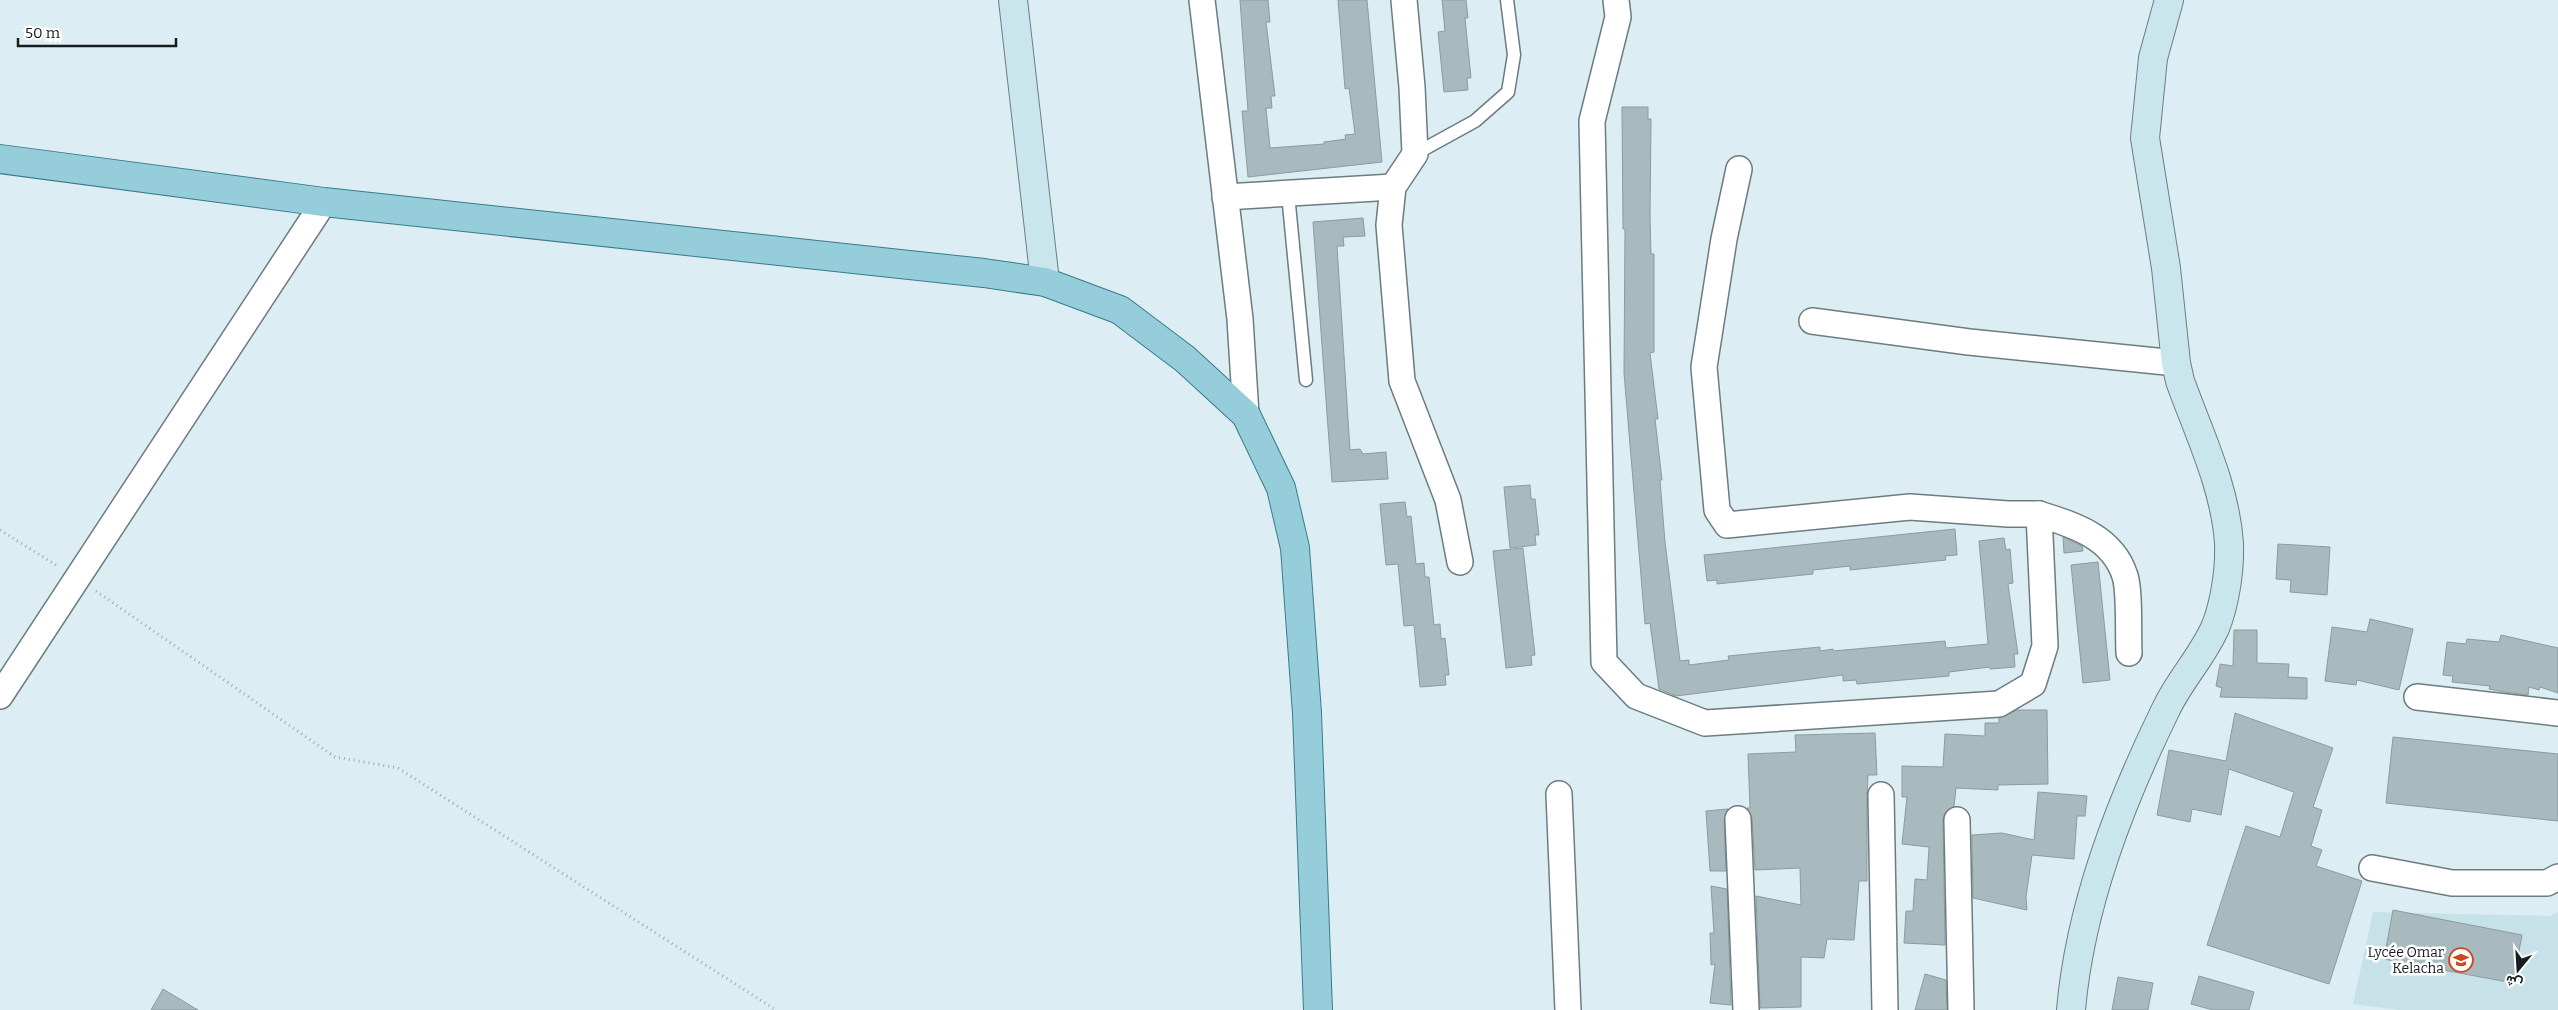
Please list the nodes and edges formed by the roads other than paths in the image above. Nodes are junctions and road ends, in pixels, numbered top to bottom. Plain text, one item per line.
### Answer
1 (1013, 0) edge
2 (1202, 0) edge
3 (1404, 0) edge
4 (1508, 0) edge
5 (1616, 0) edge
6 (2169, 0) edge
7 (1415, 154) junction
8 (0, 159) edge
9 (1739, 168) dead end
10 (1393, 187) junction
11 (1288, 194) junction
12 (1226, 197) junction
13 (324, 202) junction
14 (1045, 282) junction
15 (1812, 321) dead end
16 (2176, 362) junction
17 (1306, 380) dead end
18 (1246, 415) junction
19 (2039, 514) junction
20 (1460, 562) dead end
21 (2129, 653) dead end
22 (0, 696) edge
23 (2417, 697) dead end
24 (2558, 713) edge
25 (1559, 794) dead end
26 (1881, 795) dead end
27 (1738, 818) dead end
28 (1957, 820) dead end
29 (2372, 868) dead end
30 (2558, 877) edge
31 (1318, 1010) edge
32 (1568, 1010) edge
33 (1746, 1010) edge
34 (1885, 1010) edge
35 (1961, 1010) edge
36 (2071, 1010) edge

1 - 14 main road
2 - 12 street
3 - 7 street
4 - 7 lane
5 - 19 street
6 - 16 main road
7 - 10 street
8 - 13 main road
9 - 19 street
10 - 11 street
10 - 20 street
11 - 12 street
11 - 17 lane
12 - 18 street
13 - 14 main road
13 - 22 street
14 - 18 main road
15 - 16 street
16 - 36 main road
18 - 31 main road
19 - 21 street
23 - 24 street
25 - 32 street
26 - 34 street
27 - 33 street
28 - 35 street
29 - 30 street

